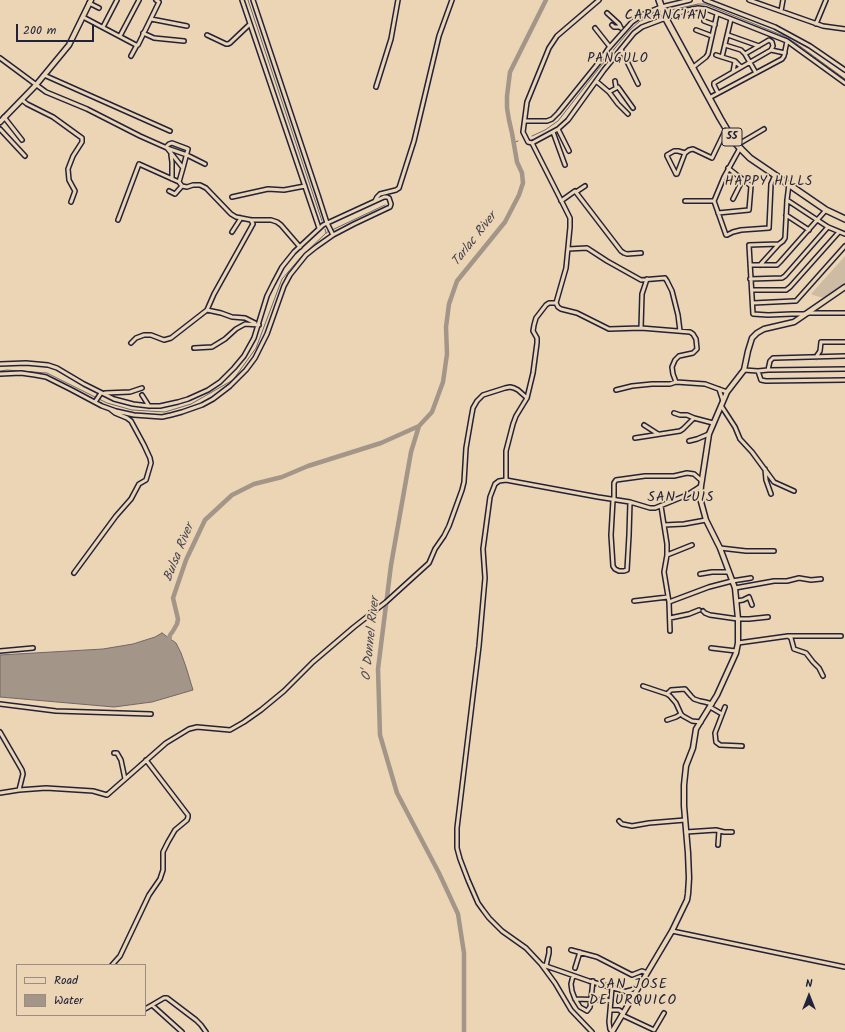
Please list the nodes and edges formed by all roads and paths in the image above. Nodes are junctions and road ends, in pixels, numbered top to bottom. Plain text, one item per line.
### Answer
1 (118, 0) edge
2 (139, 0) edge
3 (156, 0) edge
4 (242, 0) edge
5 (253, 0) edge
6 (398, 0) edge
7 (452, 0) edge
8 (599, 0) edge
9 (658, 0) edge
10 (690, 0) edge
11 (705, 0) edge
12 (749, 0) edge
13 (783, 0) edge
14 (826, 0) edge
15 (90, 2) edge
16 (661, 7) junction
17 (99, 8) dead end
18 (781, 12) junction
19 (607, 13) dead end
20 (717, 14) junction
21 (83, 16) junction
22 (665, 17) junction
23 (151, 19) junction
24 (731, 19) junction
25 (704, 21) dead end
26 (250, 24) junction
27 (816, 24) junction
28 (714, 25) junction
29 (187, 26) dead end
30 (612, 26) dead end
31 (103, 27) junction
32 (595, 28) dead end
33 (623, 29) junction
34 (845, 29) edge
35 (696, 30) dead end
36 (143, 33) junction
37 (207, 35) dead end
38 (728, 35) junction
39 (120, 36) junction
40 (712, 36) junction
41 (184, 41) dead end
42 (787, 41) junction
43 (137, 45) junction
44 (725, 45) junction
45 (759, 46) junction
46 (610, 47) junction
47 (621, 49) junction
48 (771, 50) junction
49 (785, 53) junction
50 (745, 54) junction
51 (716, 55) dead end
52 (131, 56) dead end
53 (722, 57) junction
54 (0, 58) edge
55 (735, 61) junction
56 (750, 62) junction
57 (741, 67) junction
58 (692, 68) junction
59 (845, 70) edge
60 (733, 72) junction
61 (756, 73) junction
62 (44, 75) junction
63 (596, 81) junction
64 (615, 81) dead end
65 (845, 83) edge
66 (638, 84) dead end
67 (36, 85) junction
68 (376, 87) dead end
69 (616, 87) junction
70 (609, 92) junction
71 (718, 93) junction
72 (709, 98) junction
73 (22, 100) junction
74 (633, 108) dead end
75 (628, 114) dead end
76 (4, 117) junction
77 (525, 121) junction
78 (0, 122) edge
79 (0, 128) edge
80 (558, 129) junction
81 (726, 129) junction
82 (764, 129) dead end
83 (170, 131) dead end
84 (553, 132) junction
85 (22, 140) dead end
86 (532, 143) junction
87 (739, 146) junction
88 (166, 147) junction
89 (569, 151) dead end
90 (171, 153) junction
91 (685, 153) junction
92 (187, 155) junction
93 (25, 156) dead end
94 (205, 164) dead end
95 (565, 165) dead end
96 (183, 168) junction
97 (728, 168) junction
98 (775, 175) junction
99 (172, 179) junction
100 (743, 179) junction
101 (179, 182) junction
102 (789, 184) junction
103 (182, 186) junction
104 (305, 186) junction
105 (572, 186) dead end
106 (585, 186) dead end
107 (170, 191) dead end
108 (576, 192) junction
109 (232, 197) dead end
110 (733, 199) dead end
111 (787, 200) junction
112 (375, 201) junction
113 (561, 201) junction
114 (685, 201) dead end
115 (714, 201) junction
116 (71, 202) dead end
117 (826, 210) junction
118 (718, 213) junction
119 (786, 215) junction
120 (241, 218) junction
121 (845, 219) edge
122 (118, 220) dead end
123 (251, 220) junction
124 (818, 220) junction
125 (327, 225) junction
126 (828, 227) junction
127 (319, 228) junction
128 (809, 230) junction
129 (232, 232) dead end
130 (839, 232) junction
131 (332, 234) junction
132 (845, 234) edge
133 (779, 244) junction
134 (845, 246) edge
135 (300, 247) junction
136 (568, 249) junction
137 (641, 253) dead end
138 (750, 265) junction
139 (760, 265) junction
140 (750, 278) junction
141 (647, 279) junction
142 (845, 287) edge
143 (752, 290) junction
144 (556, 302) junction
145 (753, 303) junction
146 (206, 310) junction
147 (845, 313) edge
148 (806, 314) junction
149 (259, 325) junction
150 (641, 328) junction
151 (680, 331) junction
152 (131, 342) dead end
153 (845, 342) edge
154 (194, 348) dead end
155 (845, 356) edge
156 (816, 357) junction
157 (0, 364) edge
158 (845, 369) edge
159 (744, 370) junction
160 (768, 370) junction
161 (758, 371) junction
162 (0, 374) edge
163 (845, 380) edge
164 (676, 382) junction
165 (142, 388) dead end
166 (719, 389) junction
167 (616, 390) dead end
168 (727, 392) junction
169 (100, 394) junction
170 (142, 395) dead end
171 (527, 398) junction
172 (95, 401) junction
173 (723, 404) junction
174 (149, 406) junction
175 (110, 409) junction
176 (674, 413) dead end
177 (694, 418) junction
178 (713, 423) junction
179 (644, 425) dead end
180 (658, 434) junction
181 (709, 434) junction
182 (635, 438) dead end
183 (689, 440) dead end
184 (765, 469) junction
185 (506, 480) junction
186 (702, 481) junction
187 (701, 486) junction
188 (794, 491) dead end
189 (771, 494) dead end
190 (613, 500) junction
191 (630, 502) junction
192 (661, 506) junction
193 (706, 520) junction
194 (664, 525) junction
195 (692, 545) dead end
196 (720, 548) junction
197 (774, 551) dead end
198 (667, 554) junction
199 (728, 572) junction
200 (74, 573) dead end
201 (700, 574) dead end
202 (751, 578) dead end
203 (821, 579) dead end
204 (732, 581) junction
205 (735, 588) junction
206 (668, 597) junction
207 (634, 601) dead end
208 (737, 601) junction
209 (669, 602) junction
210 (752, 605) dead end
211 (699, 610) dead end
212 (703, 611) dead end
213 (768, 617) dead end
214 (670, 618) junction
215 (738, 619) junction
216 (670, 631) dead end
217 (788, 636) junction
218 (842, 636) dead end
219 (738, 643) junction
220 (33, 648) dead end
221 (711, 648) dead end
222 (736, 650) junction
223 (0, 651) edge
224 (822, 676) dead end
225 (643, 686) dead end
226 (666, 694) junction
227 (0, 704) edge
228 (711, 706) junction
229 (725, 707) dead end
230 (151, 714) dead end
231 (681, 714) junction
232 (722, 714) junction
233 (667, 720) dead end
234 (701, 722) junction
235 (0, 732) edge
236 (742, 746) dead end
237 (114, 753) dead end
238 (146, 760) junction
239 (125, 779) junction
240 (19, 790) junction
241 (0, 793) edge
242 (684, 820) junction
243 (619, 821) dead end
244 (719, 831) junction
245 (686, 832) junction
246 (732, 832) dead end
247 (718, 845) dead end
248 (672, 931) junction
249 (549, 949) dead end
250 (571, 950) dead end
251 (580, 952) junction
252 (113, 964) edge
253 (541, 964) junction
254 (546, 966) junction
255 (845, 967) edge
256 (575, 968) dead end
257 (647, 972) junction
258 (573, 976) junction
259 (593, 981) junction
260 (640, 985) junction
261 (612, 988) junction
262 (625, 991) junction
263 (634, 994) junction
264 (575, 999) junction
265 (592, 999) junction
266 (611, 1001) junction
267 (152, 1005) junction
268 (146, 1008) edge
269 (610, 1010) junction
270 (664, 1013) dead end
271 (623, 1014) junction
272 (649, 1028) junction
273 (182, 1032) edge
274 (206, 1032) edge
275 (592, 1032) edge
276 (612, 1032) edge
277 (647, 1032) edge

1 - 31 street
2 - 39 street
3 - 23 street
4 - 26 street
5 - 125 street
6 - 68 street
7 - 112 street
8 - 77 street
9 - 16 highway, 55
10 - 16 street
11 - 59 street
12 - 18 street
13 - 18 street
14 - 27 street
15 - 17 street
15 - 21 street
16 - 22 highway, 55
16 - 33 street
18 - 27 street
19 - 33 street
20 - 22 street
20 - 24 street
20 - 28 street
21 - 31 street
21 - 62 street
22 - 47 street
22 - 58 highway, 55
23 - 29 street
23 - 36 street
24 - 38 street
24 - 42 street
25 - 28 street
26 - 37 street
26 - 104 street
27 - 34 street
28 - 40 street
30 - 33 street
31 - 39 street
32 - 46 street
33 - 46 street
35 - 40 street
36 - 41 street
36 - 43 street
38 - 44 street
38 - 45 street
39 - 43 street
40 - 58 street
42 - 49 street
42 - 65 street
43 - 52 street
44 - 50 street
44 - 53 street
45 - 48 street
45 - 50 street
46 - 77 street
47 - 63 street
47 - 66 street
48 - 49 street
48 - 56 street
49 - 61 street
50 - 56 street
51 - 53 street
53 - 55 street
54 - 67 street
55 - 57 street
55 - 60 street
56 - 57 street
56 - 61 street
57 - 60 street
58 - 72 highway, 55
60 - 71 street
61 - 71 street
62 - 67 street
62 - 83 street
63 - 70 street
63 - 80 street
64 - 69 street
67 - 73 street
67 - 88 street
69 - 70 street
69 - 74 street
70 - 75 street
71 - 72 street
72 - 81 highway, 55
73 - 76 street
73 - 116 street
76 - 78 street
76 - 85 street
77 - 86 street
79 - 93 street
80 - 84 street
80 - 89 street
81 - 87 highway, 55
81 - 91 street
82 - 87 street
84 - 86 street
84 - 95 street
86 - 113 street
87 - 97 street
87 - 98 highway, 55
88 - 90 street
88 - 92 street
88 - 92 street
90 - 96 street
90 - 99 street
91 - 91 street
92 - 94 street
92 - 96 street
96 - 101 street
97 - 100 street
97 - 115 street
98 - 102 highway, 55
98 - 118 street
99 - 101 street
99 - 122 street
100 - 110 street
100 - 118 street
101 - 103 street
102 - 111 street
102 - 117 highway, 55
103 - 107 street
103 - 120 street
104 - 109 street
104 - 127 street
105 - 108 street
106 - 108 street
108 - 113 street
108 - 137 street
111 - 119 street
111 - 124 street
112 - 125 street
112 - 131 street
113 - 136 street
114 - 115 street
115 - 118 street
117 - 121 highway, 55
117 - 124 street
119 - 128 street
119 - 133 street
120 - 123 street
120 - 129 street
123 - 135 street
123 - 146 street
124 - 126 street
124 - 128 street
125 - 127 street
125 - 131 street
126 - 130 street
126 - 140 street
127 - 135 street
128 - 139 street
130 - 132 street
130 - 143 street
131 - 175 street
133 - 138 street
133 - 139 street
134 - 145 street
135 - 149 street
136 - 141 street
136 - 144 street
138 - 139 street
138 - 140 street
140 - 143 street
141 - 150 street
141 - 151 street
142 - 148 street
143 - 145 street
144 - 150 street
144 - 171 street
145 - 148 street
146 - 149 street
146 - 152 street
147 - 148 street
148 - 159 street
149 - 154 street
149 - 174 street
150 - 151 street
151 - 164 street
153 - 156 street
155 - 156 street
156 - 160 street
157 - 169 street
158 - 160 street
159 - 161 street
159 - 168 street
160 - 161 street
161 - 163 street
162 - 172 street
164 - 166 street
164 - 167 street
165 - 169 street
166 - 168 street
166 - 173 street
168 - 173 street
169 - 172 street
169 - 174 street
170 - 174 street
171 - 185 street
171 - 238 street
172 - 175 street
173 - 178 street
173 - 184 street
175 - 200 street
176 - 177 street
177 - 178 street
177 - 180 street
178 - 181 street
179 - 180 street
180 - 182 street
181 - 183 street
181 - 186 street
184 - 188 street
184 - 189 street
185 - 190 street
185 - 253 street
186 - 187 street
186 - 190 street
187 - 192 street
187 - 193 street
190 - 191 street
190 - 191 street
191 - 192 street
192 - 194 street
193 - 194 street
193 - 196 street
194 - 198 street
195 - 198 street
196 - 197 street
196 - 199 street
198 - 206 street
199 - 201 street
199 - 204 street
202 - 204 street
203 - 205 street
204 - 205 street
204 - 209 street
205 - 208 street
206 - 207 street
206 - 209 street
208 - 210 street
208 - 215 street
209 - 214 street
211 - 214 street
212 - 215 street
213 - 215 street
214 - 216 street
215 - 219 street
217 - 218 street
217 - 219 street
217 - 224 street
219 - 222 street
220 - 223 street
221 - 222 street
222 - 228 street
225 - 226 street
226 - 228 street
226 - 231 street
227 - 230 street
228 - 232 street
228 - 234 street
229 - 232 street
231 - 233 street
231 - 234 street
232 - 236 street
234 - 242 street
235 - 240 street
237 - 239 street
238 - 239 street
238 - 252 street
239 - 240 street
240 - 241 street
242 - 243 street
242 - 245 street
244 - 245 street
244 - 246 street
244 - 247 street
245 - 248 street
248 - 255 street
248 - 257 street
249 - 254 street
250 - 251 street
251 - 256 street
251 - 257 street
253 - 254 street
253 - 275 street
254 - 258 street
257 - 260 street
258 - 259 street
258 - 264 street
259 - 261 street
259 - 265 street
260 - 262 street
260 - 263 street
261 - 262 street
261 - 266 street
262 - 263 street
263 - 271 street
264 - 265 street
264 - 265 street
265 - 266 street
266 - 269 street
267 - 268 street
267 - 273 street
267 - 274 street
269 - 271 street
269 - 276 street
270 - 272 street
271 - 272 street
271 - 276 street
272 - 277 street

